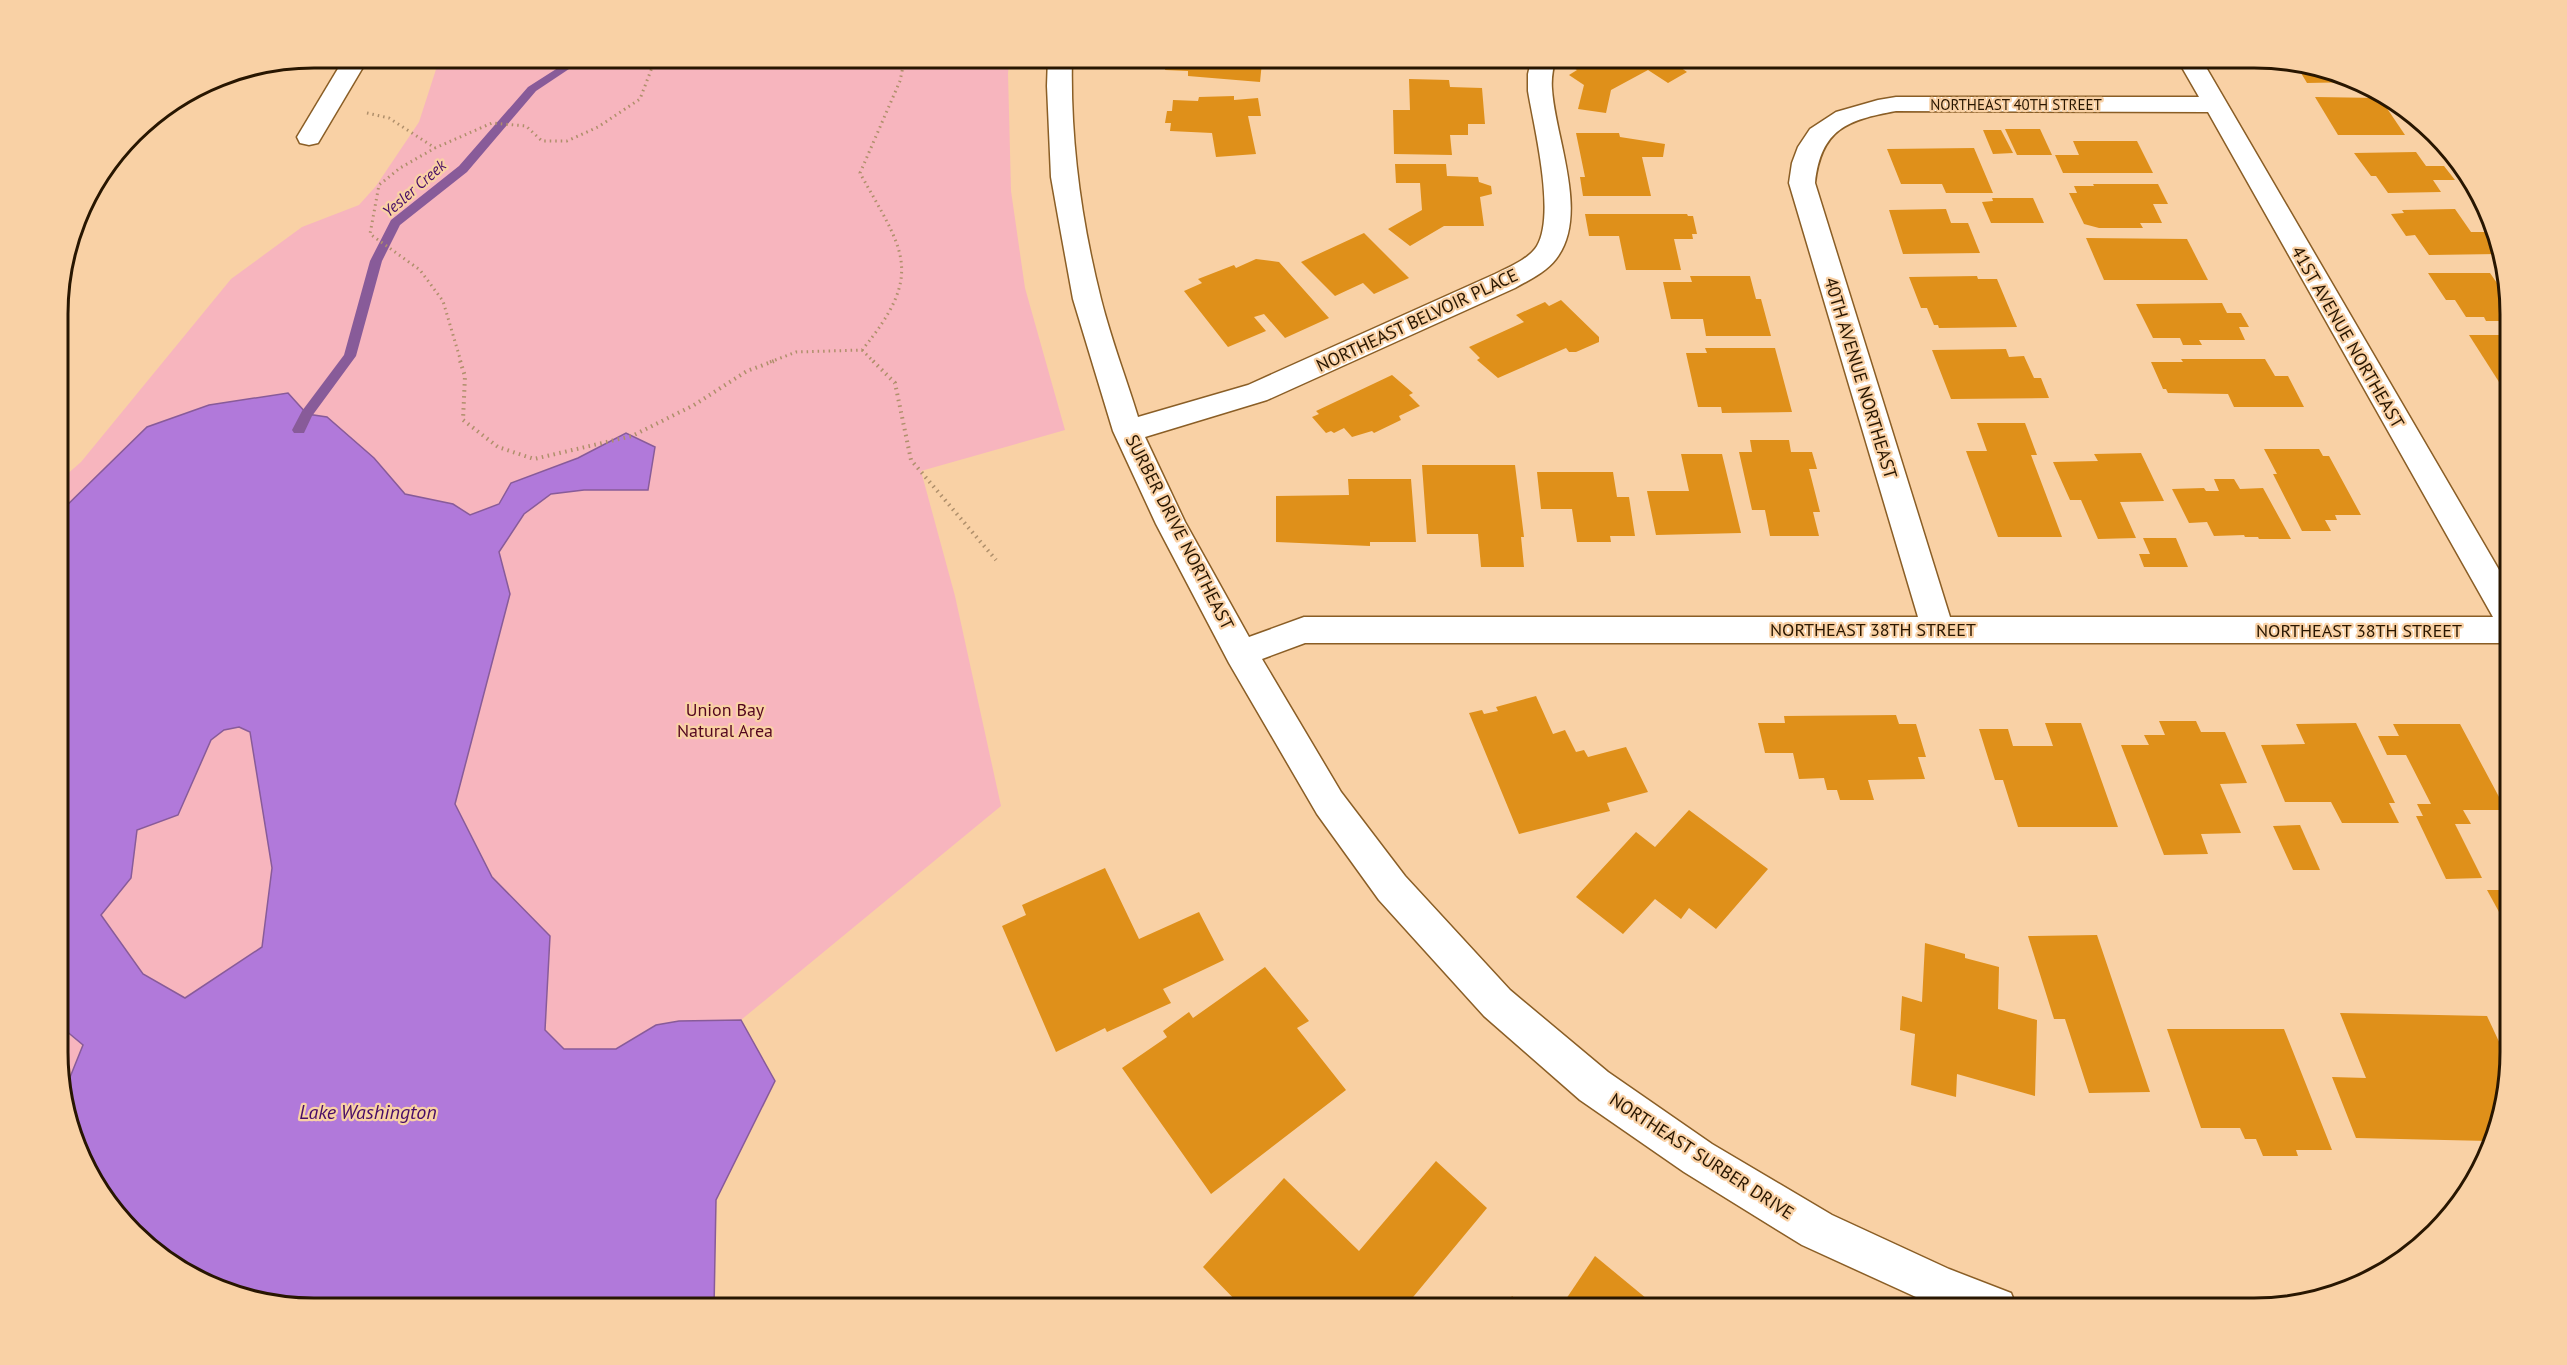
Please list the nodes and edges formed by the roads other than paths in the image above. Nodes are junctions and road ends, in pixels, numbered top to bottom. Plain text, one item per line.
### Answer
1 (350, 68) edge
2 (1060, 68) edge
3 (1541, 68) edge
4 (2194, 68) edge
5 (2216, 105) junction
6 (1822, 130) joint
7 (309, 137) dead end
8 (1128, 431) junction
9 (2500, 600) edge
10 (1937, 628) junction
11 (2500, 630) edge
12 (1241, 653) junction
13 (1969, 1298) edge

1 - 7 street
2 - 8 street, SURBER DRIVE NORTHEAST
3 - 8 street, NORTHEAST BELVOIR PLACE
4 - 5 street, 41ST AVENUE NORTHEAST
5 - 6 street, NORTHEAST 40TH STREET
5 - 9 street, 41ST AVENUE NORTHEAST
6 - 10 street, 40TH AVENUE NORTHEAST
8 - 12 street, SURBER DRIVE NORTHEAST
10 - 11 street, NORTHEAST 38TH STREET
10 - 12 street, NORTHEAST 38TH STREET
12 - 13 street, NORTHEAST SURBER DRIVE

